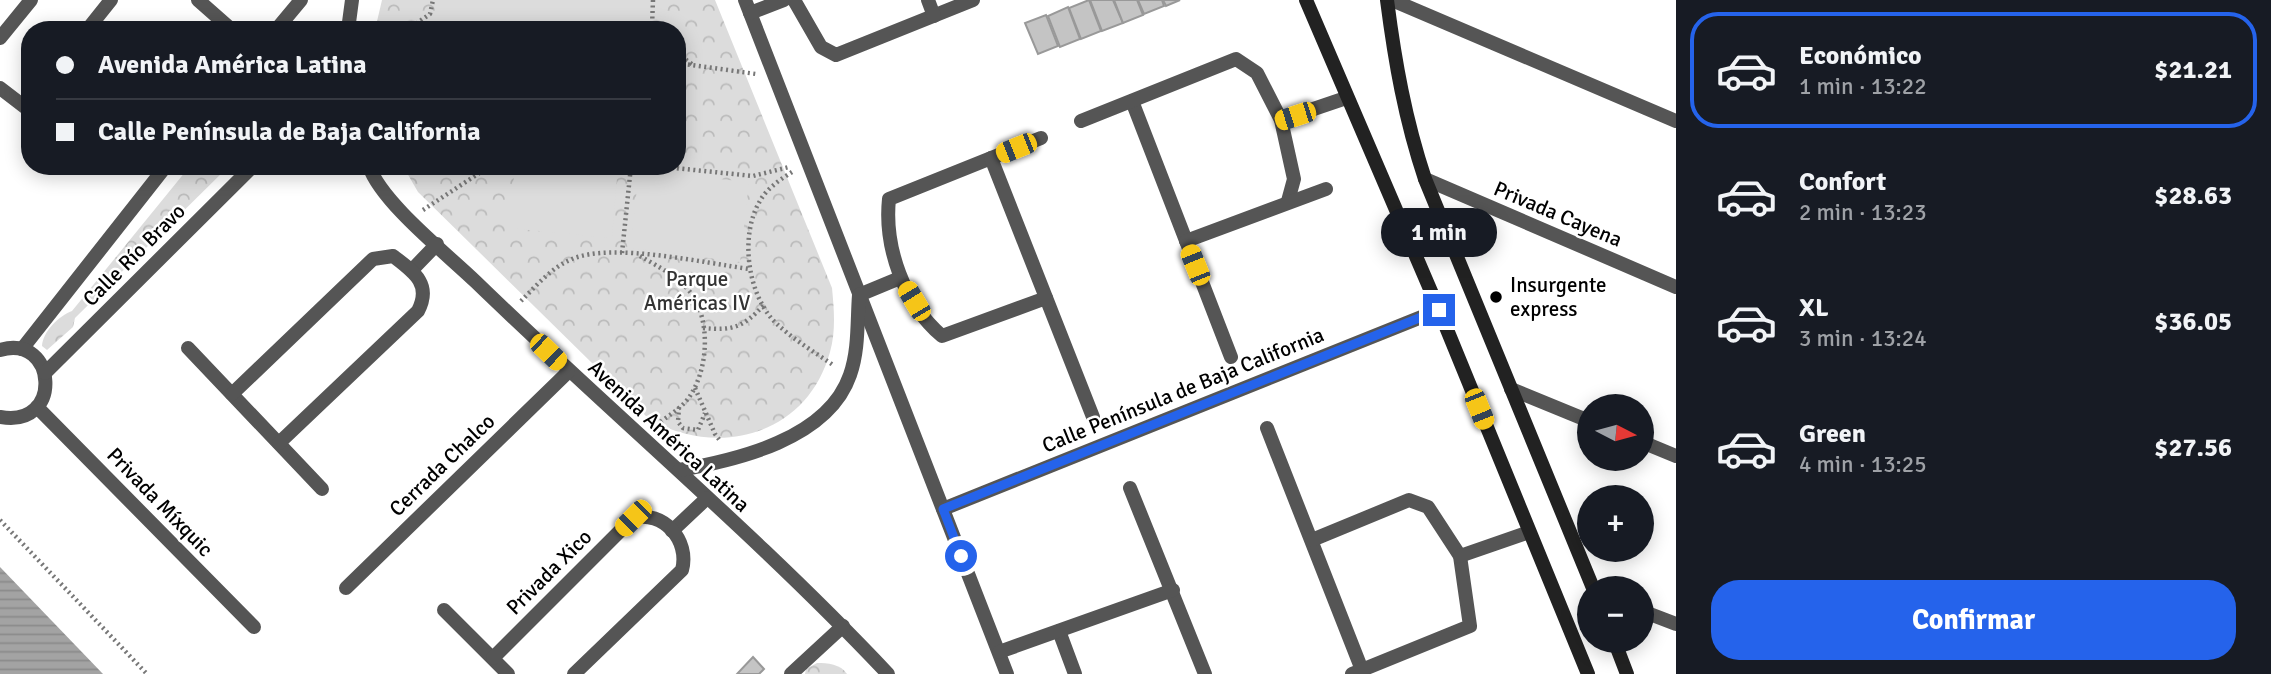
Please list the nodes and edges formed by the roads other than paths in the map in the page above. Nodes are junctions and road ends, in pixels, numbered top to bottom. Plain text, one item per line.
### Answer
1 (31, 0) edge
2 (111, 0) edge
3 (198, 0) edge
4 (301, 0) edge
5 (352, 0) edge
6 (784, 0) edge
7 (794, 0) edge
8 (928, 0) edge
9 (974, 0) edge
10 (1306, 0) edge
11 (1390, 0) edge
12 (748, 6) edge
13 (934, 16) junction
14 (94, 21) edge
15 (222, 21) edge
16 (283, 21) edge
17 (349, 21) edge
18 (0, 38) edge
19 (0, 88) edge
20 (1346, 98) junction
21 (1132, 101) junction
22 (21, 102) edge
23 (1280, 120) junction
24 (1081, 121) dead end
25 (1676, 121) edge
26 (1041, 138) dead end
27 (991, 158) junction
28 (159, 175) edge
29 (244, 175) edge
30 (368, 175) edge
31 (372, 175) edge
32 (1424, 178) junction
33 (375, 184) junction
34 (1326, 189) dead end
35 (1288, 201) junction
36 (1186, 242) junction
37 (437, 244) junction
38 (412, 270) junction
39 (900, 278) junction
40 (1676, 287) edge
41 (859, 295) junction
42 (1046, 298) junction
43 (1439, 310) junction
44 (188, 348) dead end
45 (0, 349) edge
46 (22, 349) junction
47 (1231, 357) dead end
48 (568, 372) junction
49 (45, 373) junction
50 (1511, 389) junction
51 (232, 394) junction
52 (37, 407) junction
53 (1577, 416) edge
54 (0, 417) edge
55 (1093, 417) dead end
56 (1267, 428) dead end
57 (279, 443) junction
58 (1654, 447) edge
59 (1676, 456) edge
60 (679, 470) junction
61 (1130, 488) dead end
62 (322, 489) dead end
63 (708, 498) junction
64 (943, 509) junction
65 (672, 531) junction
66 (1529, 532) junction
67 (1312, 540) junction
68 (1460, 556) junction
69 (1587, 576) edge
70 (346, 589) dead end
71 (1172, 590) junction
72 (444, 610) dead end
73 (1654, 616) edge
74 (1676, 624) edge
75 (842, 626) junction
76 (254, 627) dead end
77 (1059, 631) junction
78 (999, 652) junction
79 (1619, 653) edge
80 (493, 658) junction
81 (1357, 672) edge
82 (508, 674) edge
83 (574, 674) edge
84 (792, 674) edge
85 (888, 674) edge
86 (1007, 674) edge
87 (1075, 674) edge
88 (1205, 674) edge
89 (1588, 674) edge
90 (1628, 674) edge

1 - 18 street
2 - 14 street
3 - 15 street
4 - 16 street
5 - 17 street
6 - 12 street
7 - 13 street
8 - 13 street
9 - 13 street
10 - 20 main road
11 - 25 street
11 - 32 main road
12 - 41 street
19 - 22 street
20 - 23 street
20 - 43 main road
21 - 23 street
21 - 24 street
21 - 36 street
23 - 35 street
26 - 27 street
27 - 39 street
27 - 42 street
28 - 46 street, Calle Río Bravo
29 - 49 street, Calle Río Bravo
30 - 33 street
31 - 33 street, Avenida América Latina
32 - 40 street, Privada Cayena
32 - 50 main road
33 - 37 street, Avenida América Latina
34 - 35 street
35 - 36 street
36 - 47 street
37 - 38 street
37 - 48 street, Avenida América Latina
38 - 51 street
38 - 57 street
39 - 41 street
39 - 42 street
41 - 60 street
41 - 64 street
42 - 55 street
43 - 64 street, Calle Península de Baja California
43 - 66 main road
44 - 51 street
45 - 46 street
46 - 49 street
48 - 60 street, Avenida América Latina
48 - 70 street, Cerrada Chalco
49 - 52 street
50 - 53 street
50 - 69 main road
51 - 57 street
52 - 54 street
52 - 76 street, Privada Míxquic
56 - 67 street
57 - 62 street
58 - 59 street
60 - 63 street, Avenida América Latina
61 - 71 street
63 - 65 street
63 - 75 street, Avenida América Latina
64 - 78 street
65 - 80 street, Privada Xico
65 - 83 street
66 - 68 street
66 - 89 main road
67 - 68 street
67 - 81 street
68 - 81 street
71 - 77 street
71 - 88 street
72 - 80 street
73 - 74 street
75 - 84 street
75 - 85 street, Avenida América Latina
77 - 78 street
77 - 87 street
78 - 86 street
79 - 90 main road
80 - 82 street

